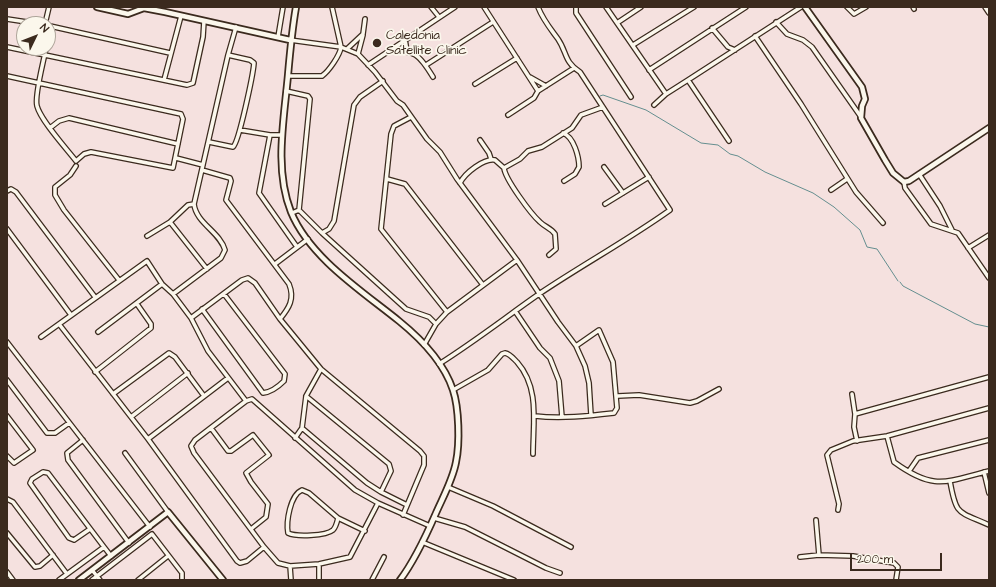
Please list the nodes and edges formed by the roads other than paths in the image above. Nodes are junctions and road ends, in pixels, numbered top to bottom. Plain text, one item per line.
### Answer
1 (97, 7) edge
2 (283, 7) edge
3 (296, 7) edge
4 (332, 7) edge
5 (431, 7) edge
6 (455, 7) edge
7 (484, 7) edge
8 (538, 7) edge
9 (576, 7) edge
10 (606, 7) edge
11 (640, 7) edge
12 (694, 7) edge
13 (746, 7) edge
14 (801, 7) edge
15 (805, 7) edge
16 (847, 7) edge
17 (866, 7) edge
18 (985, 7) edge
19 (139, 8) edge
20 (166, 9) edge
21 (989, 13) edge
22 (181, 16) junction
23 (439, 17) junction
24 (365, 19) dead end
25 (204, 20) junction
26 (493, 22) junction
27 (776, 22) junction
28 (617, 23) junction
29 (236, 27) junction
30 (56, 28) edge
31 (712, 28) junction
32 (363, 34) junction
33 (755, 36) junction
34 (278, 38) junction
35 (405, 39) junction
36 (290, 40) junction
37 (633, 45) junction
38 (341, 47) junction
39 (347, 49) junction
40 (735, 50) junction
41 (407, 51) junction
42 (388, 52) junction
43 (170, 53) junction
44 (358, 54) junction
45 (228, 55) junction
46 (45, 56) edge
47 (50, 56) edge
48 (517, 58) junction
49 (368, 65) junction
50 (426, 65) junction
51 (574, 68) junction
52 (649, 70) junction
53 (7, 76) edge
54 (288, 76) junction
55 (529, 76) junction
56 (433, 77) dead end
57 (164, 80) junction
58 (688, 80) junction
59 (383, 81) junction
60 (39, 83) junction
61 (475, 84) dead end
62 (546, 86) junction
63 (286, 91) junction
64 (538, 91) junction
65 (666, 94) junction
66 (631, 97) dead end
67 (654, 105) dead end
68 (603, 107) junction
69 (508, 115) dead end
70 (411, 117) junction
71 (862, 118) junction
72 (50, 128) junction
73 (989, 128) edge
74 (240, 130) junction
75 (563, 133) junction
76 (270, 135) junction
77 (282, 135) junction
78 (480, 140) dead end
79 (729, 141) dead end
80 (209, 142) junction
81 (178, 144) junction
82 (176, 158) junction
83 (490, 159) junction
84 (203, 165) junction
85 (76, 166) dead end
86 (604, 167) dead end
87 (504, 168) junction
88 (202, 170) junction
89 (919, 174) junction
90 (649, 177) junction
91 (462, 178) junction
92 (387, 179) junction
93 (457, 179) junction
94 (847, 179) junction
95 (564, 181) dead end
96 (904, 182) junction
97 (460, 183) junction
98 (831, 190) dead end
99 (7, 191) edge
100 (623, 193) junction
101 (194, 204) junction
102 (605, 204) dead end
103 (299, 210) junction
104 (292, 213) junction
105 (170, 222) junction
106 (883, 223) dead end
107 (7, 229) edge
108 (952, 230) junction
109 (322, 233) junction
110 (989, 235) edge
111 (147, 236) dead end
112 (308, 239) junction
113 (297, 247) junction
114 (968, 248) junction
115 (549, 255) dead end
116 (517, 260) junction
117 (275, 264) junction
118 (207, 269) junction
119 (989, 278) edge
120 (119, 280) junction
121 (162, 284) junction
122 (482, 285) junction
123 (173, 294) junction
124 (224, 294) junction
125 (539, 294) junction
126 (95, 297) junction
127 (137, 304) junction
128 (202, 309) junction
129 (516, 311) junction
130 (447, 312) junction
131 (71, 315) junction
132 (191, 318) junction
133 (280, 319) junction
134 (59, 324) junction
135 (436, 324) junction
136 (98, 332) dead end
137 (41, 337) dead end
138 (7, 342) edge
139 (424, 345) junction
140 (576, 346) junction
141 (439, 364) junction
142 (321, 369) junction
143 (95, 372) junction
144 (188, 373) junction
145 (989, 376) edge
146 (228, 378) junction
147 (7, 380) edge
148 (453, 390) junction
149 (719, 390) dead end
150 (113, 394) junction
151 (852, 394) dead end
152 (204, 396) junction
153 (306, 396) junction
154 (618, 396) junction
155 (246, 401) junction
156 (989, 408) edge
157 (855, 414) junction
158 (592, 415) junction
159 (7, 416) edge
160 (535, 416) junction
161 (131, 417) junction
162 (562, 417) junction
163 (69, 423) junction
164 (211, 428) junction
165 (302, 428) junction
166 (887, 436) junction
167 (295, 438) junction
168 (148, 439) junction
169 (83, 440) junction
170 (989, 440) edge
171 (857, 441) junction
172 (125, 454) dead end
173 (533, 454) dead end
174 (7, 456) edge
175 (909, 471) junction
176 (989, 471) edge
177 (984, 472) junction
178 (950, 481) junction
179 (448, 487) junction
180 (381, 492) junction
181 (989, 493) edge
182 (7, 499) edge
183 (378, 503) junction
184 (407, 505) junction
185 (838, 510) dead end
186 (168, 512) junction
187 (403, 515) junction
188 (338, 518) junction
189 (434, 518) junction
190 (816, 520) dead end
191 (989, 525) edge
192 (430, 526) junction
193 (150, 527) junction
194 (90, 529) junction
195 (251, 530) junction
196 (365, 531) junction
197 (7, 533) edge
198 (129, 542) junction
199 (422, 542) junction
200 (104, 547) junction
201 (264, 547) junction
202 (571, 547) dead end
203 (53, 555) junction
204 (819, 555) junction
205 (111, 556) junction
206 (168, 556) junction
207 (800, 557) dead end
208 (384, 558) dead end
209 (319, 564) junction
210 (290, 566) junction
211 (92, 570) junction
212 (7, 572) edge
213 (560, 573) dead end
214 (67, 574) junction
215 (98, 578) edge
216 (13, 580) edge
217 (59, 580) edge
218 (79, 580) edge
219 (92, 580) edge
220 (138, 580) edge
221 (182, 580) edge
222 (223, 580) edge
223 (291, 580) edge
224 (319, 580) edge
225 (372, 580) edge
226 (400, 580) edge
227 (514, 580) edge
228 (896, 580) edge

1 - 19 street
2 - 34 street
3 - 36 street
4 - 38 street
5 - 23 street
6 - 23 street
7 - 26 street
8 - 51 street
9 - 66 street
10 - 28 street
11 - 28 street
12 - 37 street
13 - 31 street
14 - 27 street
15 - 71 street
16 - 17 street
18 - 21 street
19 - 20 street
20 - 22 street
22 - 25 street
22 - 43 street
23 - 35 street
24 - 32 street
25 - 29 street
25 - 57 street
26 - 48 street
26 - 50 street
27 - 33 street
27 - 71 street
28 - 37 street
29 - 34 street
29 - 45 street
30 - 43 street
31 - 40 street
31 - 52 street
32 - 39 street
32 - 44 street
33 - 40 street
33 - 94 street
34 - 36 street
35 - 41 street
35 - 42 street
36 - 38 street
36 - 54 street
37 - 52 street
38 - 39 street
38 - 54 street
39 - 44 street
40 - 58 street
41 - 42 street
41 - 50 street
42 - 49 street
43 - 57 street
44 - 49 street
45 - 74 street
45 - 80 street
46 - 60 street
47 - 57 street
48 - 55 street
48 - 61 street
49 - 59 street
50 - 56 street
51 - 62 street
51 - 68 street
52 - 65 street
53 - 60 street
54 - 63 street
55 - 62 street
55 - 64 street
58 - 65 street
58 - 79 street
59 - 70 street
59 - 109 street
60 - 72 street
60 - 81 street
62 - 64 street
63 - 77 street
63 - 103 street
64 - 69 street
65 - 67 street
68 - 75 street
68 - 90 street
70 - 92 street
70 - 93 street
71 - 96 street
72 - 81 street
72 - 82 street
73 - 89 street
74 - 76 street
74 - 80 street
75 - 87 street
75 - 95 street
76 - 77 street
76 - 113 street
77 - 104 street
78 - 83 street
80 - 84 street
81 - 82 street
82 - 84 street
83 - 87 street
83 - 91 street
84 - 88 street
85 - 120 street
86 - 100 street
87 - 115 street
88 - 101 street
88 - 117 street
89 - 96 street
89 - 108 street
90 - 100 street
90 - 125 street
91 - 93 street
91 - 97 street
92 - 122 street
92 - 130 street
93 - 97 street
94 - 98 street
94 - 106 street
96 - 108 street
97 - 116 street
99 - 126 street
100 - 102 street
101 - 105 street
101 - 118 street
103 - 104 street
103 - 109 street
104 - 112 street
105 - 111 street
105 - 118 street
107 - 131 street
108 - 114 street
109 - 135 street
110 - 114 street
112 - 113 street
112 - 139 street
113 - 117 street
114 - 119 street
116 - 122 street
116 - 125 street
117 - 133 street
118 - 123 street
120 - 121 street
120 - 126 street
121 - 123 street
121 - 127 street
122 - 130 street
123 - 132 street
124 - 128 street
124 - 128 street
124 - 133 street
125 - 129 street
125 - 140 street
126 - 131 street
127 - 136 street
127 - 143 street
128 - 132 street
129 - 141 street
129 - 162 street
130 - 135 street
131 - 134 street
132 - 146 street
133 - 142 street
134 - 137 street
134 - 143 street
135 - 139 street
138 - 163 street
139 - 141 street
140 - 154 street
140 - 158 street
141 - 148 street
142 - 153 street
142 - 184 street
143 - 150 street
144 - 150 street
144 - 152 street
144 - 161 street
145 - 157 street
146 - 152 street
146 - 155 street
147 - 163 street
148 - 160 street
148 - 179 street
149 - 154 street
150 - 161 street
151 - 157 street
152 - 168 street
153 - 165 street
153 - 180 street
154 - 158 street
155 - 164 street
155 - 167 street
156 - 166 street
157 - 171 street
158 - 162 street
159 - 174 street
160 - 162 street
160 - 173 street
161 - 168 street
163 - 169 street
164 - 195 street
164 - 195 street
165 - 167 street
165 - 180 street
166 - 171 street
166 - 175 street
167 - 183 street
168 - 201 street
169 - 193 street
169 - 198 street
170 - 175 street
171 - 185 street
172 - 186 street
175 - 178 street
176 - 177 street
177 - 178 street
177 - 181 street
178 - 191 street
179 - 189 street
179 - 202 street
180 - 184 street
182 - 203 street
183 - 187 street
183 - 196 street
184 - 187 street
186 - 193 street
186 - 222 street
187 - 192 street
188 - 188 street
188 - 196 street
189 - 192 street
189 - 213 street
190 - 204 street
192 - 199 street
193 - 198 street
194 - 194 street
194 - 200 street
195 - 201 street
196 - 209 street
197 - 203 street
198 - 205 street
199 - 226 street
199 - 227 street
200 - 205 street
200 - 214 street
201 - 210 street
203 - 214 street
204 - 207 street
204 - 228 street
205 - 211 street
206 - 215 street
206 - 220 street
206 - 221 street
208 - 225 street
209 - 210 street
209 - 224 street
210 - 223 street
211 - 215 street
211 - 218 street
212 - 216 street
214 - 217 street
215 - 219 street

